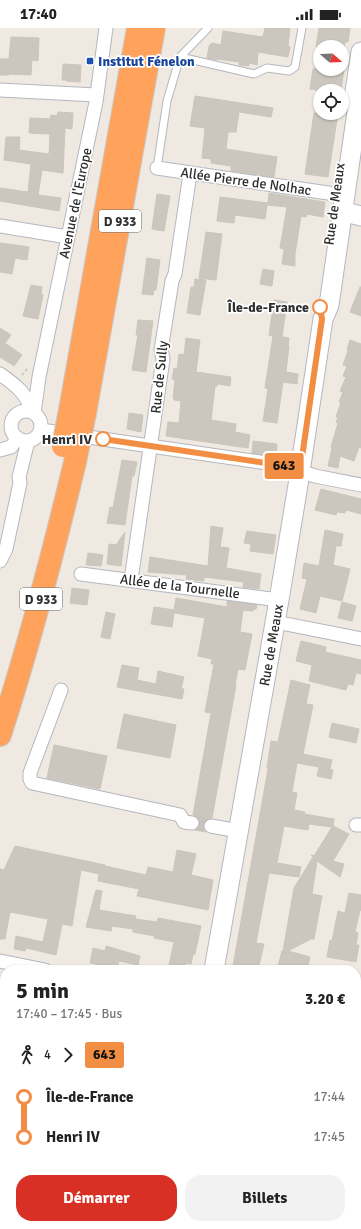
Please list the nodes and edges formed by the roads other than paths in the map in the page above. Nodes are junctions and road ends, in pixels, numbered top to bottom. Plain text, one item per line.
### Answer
1 (106, 28) edge
2 (138, 28) edge
3 (154, 28) edge
4 (208, 28) edge
5 (302, 28) edge
6 (361, 52) edge
7 (180, 57) junction
8 (0, 90) edge
9 (96, 94) junction
10 (157, 168) joint
11 (190, 174) junction
12 (339, 202) junction
13 (361, 216) edge
14 (0, 226) edge
15 (68, 237) junction
16 (322, 319) junction
17 (0, 374) edge
18 (38, 381) junction
19 (17, 387) junction
20 (28, 409) junction
21 (78, 412) junction
22 (41, 430) junction
23 (23, 440) junction
24 (151, 446) junction
25 (0, 450) edge
26 (68, 460) junction
27 (300, 471) junction
28 (361, 485) edge
29 (0, 560) edge
30 (81, 574) dead end
31 (131, 580) junction
32 (279, 600) junction
33 (276, 622) junction
34 (361, 639) edge
35 (0, 685) edge
36 (61, 690) dead end
37 (0, 735) edge
38 (192, 823) tunnel mouth
39 (211, 826) tunnel mouth
40 (239, 830) junction
41 (0, 961) edge
42 (20, 965) edge
43 (215, 965) edge

1 - 9 street, Avenue de l'Europe
2 - 21 highway, D 933
3 - 21 highway, D 933
4 - 7 lane
5 - 7 lane
6 - 12 main road, Rue de Meaux
7 - 10 lane
8 - 9 street
9 - 15 street, Avenue de l'Europe
10 - 11 street, Allée Pierre de Nolhac
11 - 12 street, Allée Pierre de Nolhac
11 - 24 street, Rue de Sully
12 - 13 main road
12 - 16 main road, Rue de Meaux
12 - 16 main road, Rue de Meaux
14 - 15 street
15 - 18 street, Avenue de l'Europe
16 - 27 main road, Rue de Meaux
17 - 19 street
18 - 19 street
18 - 20 street, Avenue de l'Europe
19 - 20 street
20 - 22 street
20 - 23 street
21 - 26 highway, D 933, bridge
22 - 23 street
22 - 24 street
23 - 25 street
23 - 29 street
24 - 27 street
24 - 31 street, Rue de Sully
26 - 35 highway, D 933
26 - 37 highway, D 933
27 - 28 street
27 - 32 main road, Rue de Meaux
30 - 31 street, Allée de la Tournelle
31 - 32 street, Allée de la Tournelle
32 - 33 main road, Rue de Meaux
33 - 34 street
33 - 40 main road, Rue de Meaux
36 - 38 street
39 - 40 street
40 - 43 main road, Rue de Meaux
41 - 42 street

